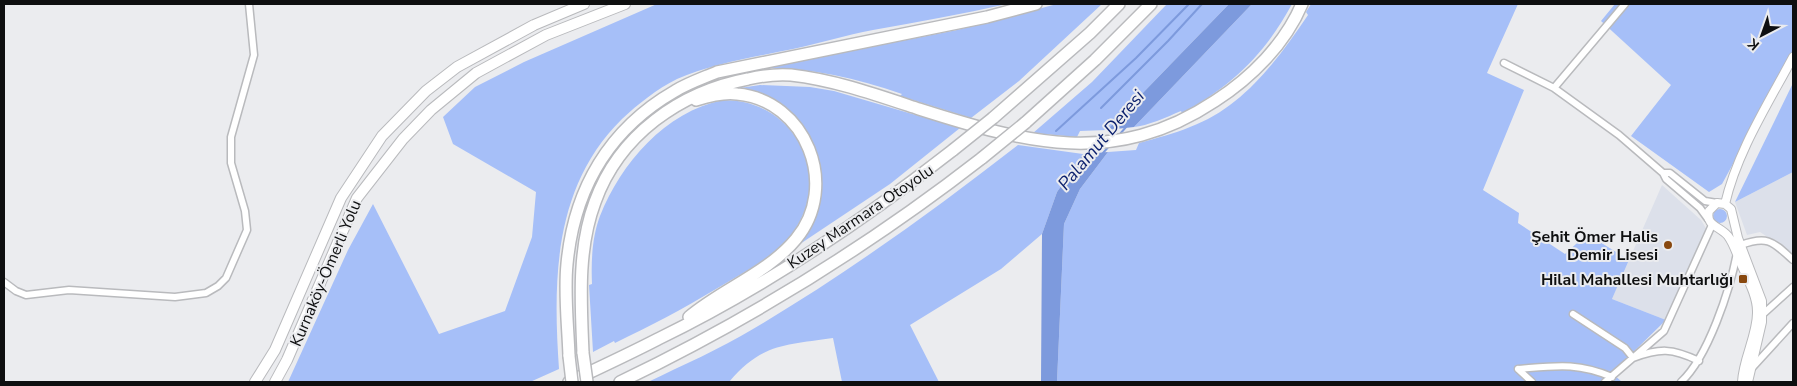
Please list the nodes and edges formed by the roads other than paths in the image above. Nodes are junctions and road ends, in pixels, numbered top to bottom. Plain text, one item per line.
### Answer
1 (249, 4) edge
2 (584, 4) edge
3 (625, 4) edge
4 (1036, 4) edge
5 (1118, 4) edge
6 (1151, 4) edge
7 (1302, 4) edge
8 (1625, 4) edge
9 (1793, 57) edge
10 (1504, 63) dead end
11 (1554, 88) junction
12 (660, 116) junction
13 (1663, 173) junction
14 (1721, 204) junction
15 (1733, 218) junction
16 (1712, 224) junction
17 (1741, 245) junction
18 (1737, 253) junction
19 (1793, 260) edge
20 (4, 282) edge
21 (1793, 287) edge
22 (1573, 314) dead end
23 (1762, 315) junction
24 (1793, 323) edge
25 (658, 339) junction
26 (1633, 358) junction
27 (1698, 361) junction
28 (1750, 370) junction
29 (1612, 377) junction
30 (1743, 381) edge
31 (255, 382) edge
32 (275, 382) edge
33 (571, 382) edge
34 (587, 382) edge
35 (620, 382) edge
36 (1532, 382) edge
37 (1605, 382) edge
38 (1681, 382) edge

1 - 20 street
2 - 31 highway, Kurnaköy-Ömerli Yolu
3 - 32 highway, Kurnaköy-Ömerli Yolu
4 - 33 highway, bridge
5 - 25 highway, Kuzey Marmara Otoyolu, bridge
6 - 35 highway, Kuzey Marmara Otoyolu, bridge
7 - 12 highway
8 - 11 street
9 - 14 street
10 - 11 street
11 - 13 street
12 - 25 highway
12 - 34 highway, bridge
13 - 14 street
13 - 16 street
14 - 15 street
14 - 16 street
15 - 16 street
15 - 17 street
16 - 18 street
16 - 26 street
17 - 19 street
17 - 23 street
18 - 27 street
18 - 30 street
21 - 23 street
22 - 26 street
23 - 28 street
24 - 28 street
25 - 33 highway, Kuzey Marmara Otoyolu
26 - 27 street
26 - 29 street
27 - 38 street
28 - 30 street
29 - 36 street
29 - 37 street

